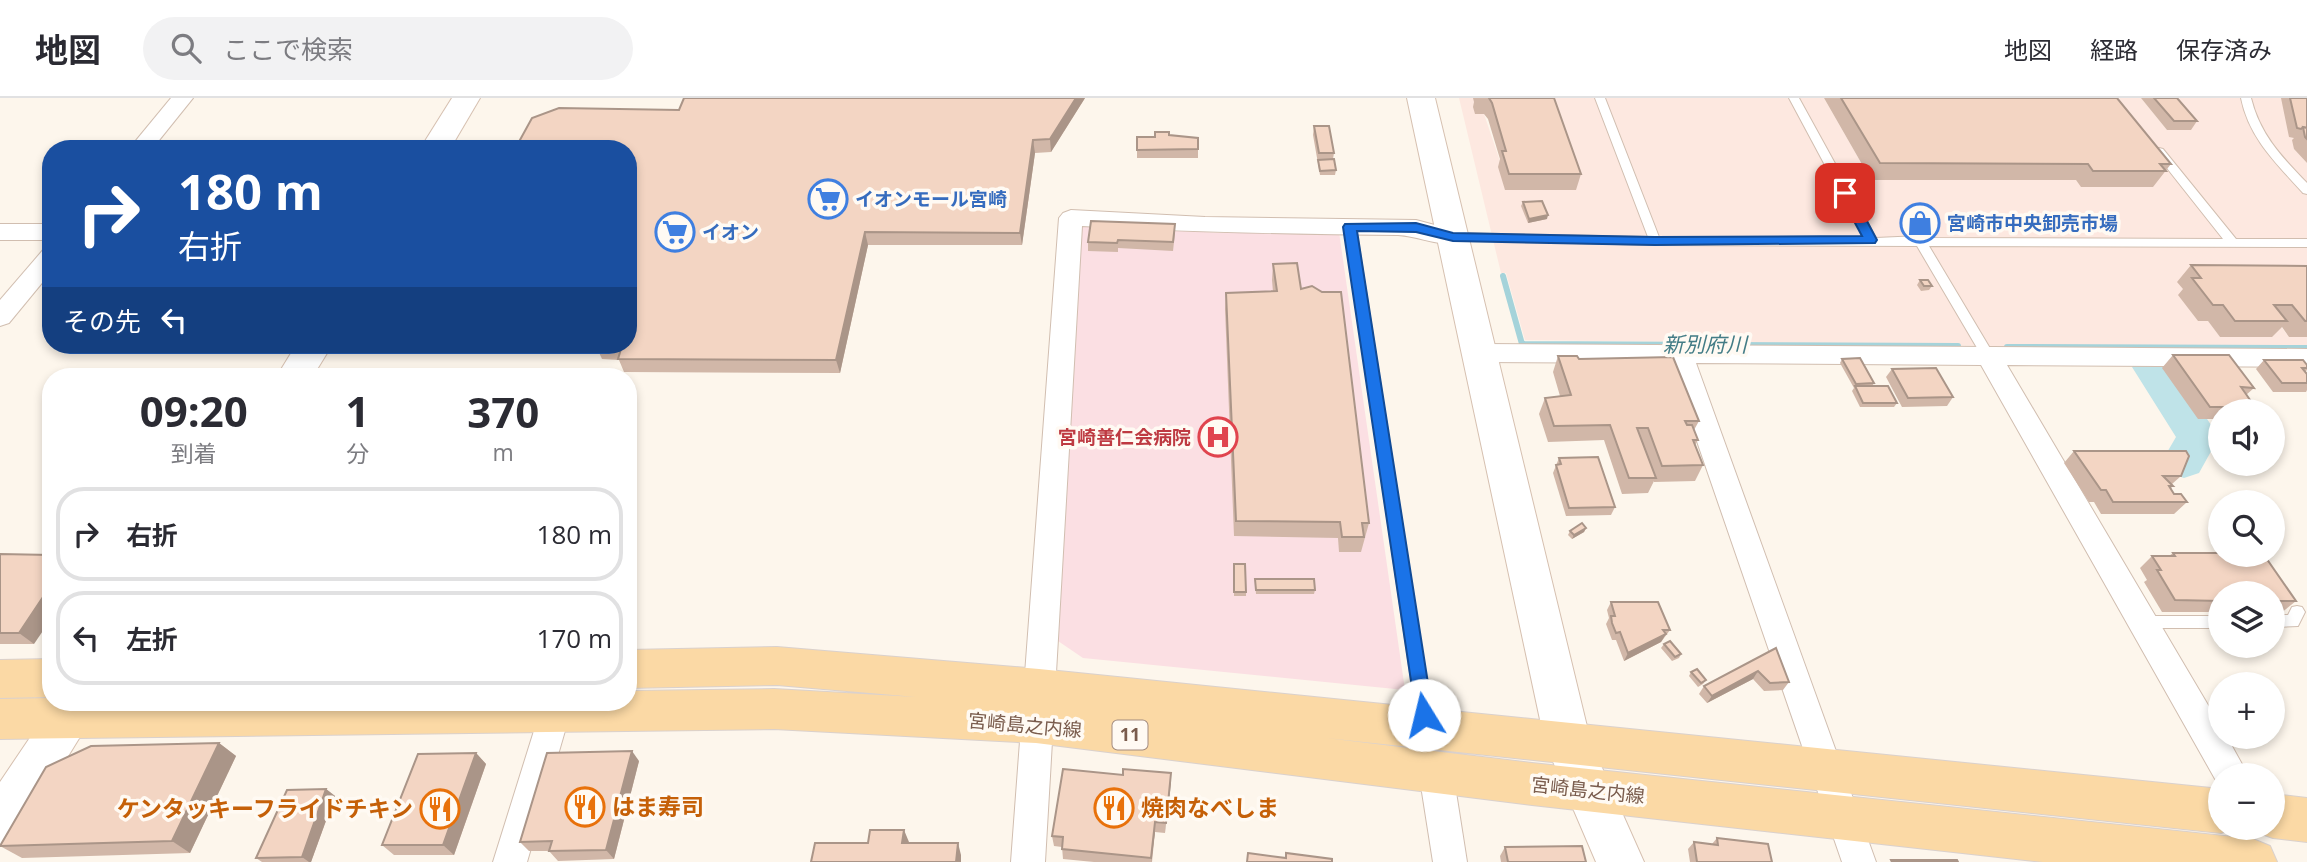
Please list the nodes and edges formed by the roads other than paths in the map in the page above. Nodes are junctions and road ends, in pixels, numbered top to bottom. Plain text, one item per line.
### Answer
1 (182, 98) edge
2 (466, 98) edge
3 (1420, 98) edge
4 (1600, 98) edge
5 (1794, 98) edge
6 (2246, 98) edge
7 (2149, 139) edge
8 (147, 140) edge
9 (440, 140) edge
10 (2307, 190) edge
11 (1350, 227) junction
12 (0, 232) edge
13 (42, 232) edge
14 (1453, 237) junction
15 (1871, 240) junction
16 (1920, 240) junction
17 (1655, 241) junction
18 (2233, 243) junction
19 (2307, 243) edge
20 (42, 267) edge
21 (0, 317) edge
22 (1480, 353) junction
23 (1679, 353) junction
24 (1988, 355) junction
25 (2305, 361) edge
26 (2297, 612) edge
27 (2285, 621) edge
28 (2142, 622) junction
29 (2208, 622) edge
30 (637, 669) edge
31 (42, 678) edge
32 (0, 679) edge
33 (1038, 706) junction
34 (637, 710) edge
35 (68, 711) edge
36 (75, 711) edge
37 (555, 711) edge
38 (0, 719) edge
39 (1426, 730) junction
40 (1568, 743) junction
41 (2224, 763) edge
42 (1827, 772) junction
43 (1436, 773) junction
44 (1589, 790) junction
45 (2208, 810) edge
46 (1842, 817) junction
47 (2285, 817) edge
48 (2307, 820) edge
49 (0, 823) edge
50 (510, 862) edge
51 (1028, 862) edge
52 (1450, 862) edge
53 (1620, 862) edge
54 (1859, 862) edge
55 (2253, 862) edge

1 - 8 street
2 - 9 street
3 - 14 street
4 - 17 lane
5 - 15 lane
6 - 10 lane
7 - 18 lane
11 - 14 street
11 - 33 street
11 - 39 lane
12 - 13 street
14 - 17 lane
14 - 22 street
15 - 16 lane
15 - 17 lane
16 - 18 lane
16 - 24 lane
18 - 19 lane
20 - 21 street
22 - 23 street
22 - 40 street
23 - 24 street
23 - 42 street
24 - 25 street
24 - 28 street
26 - 27 lane
28 - 29 lane
28 - 41 street
30 - 33 main road, 宮崎島之内線 / 11
31 - 32 main road
33 - 34 main road, 宮崎島之内線 / 11
33 - 39 main road, 宮崎島之内線 / 11
33 - 43 main road, 宮崎島之内線 / 11
33 - 51 street
35 - 38 main road, 宮崎島之内線 / 11
36 - 49 street
37 - 50 street
39 - 40 main road, 宮崎島之内線 / 11
40 - 42 main road, 宮崎島之内線 / 11
40 - 44 street
42 - 45 main road, 宮崎島之内線 / 11
42 - 46 street
43 - 44 main road, 宮崎島之内線 / 11
43 - 52 street
44 - 46 main road, 宮崎島之内線 / 11
44 - 53 street
46 - 54 street
46 - 55 main road, 宮崎島之内線 / 11
47 - 48 main road

